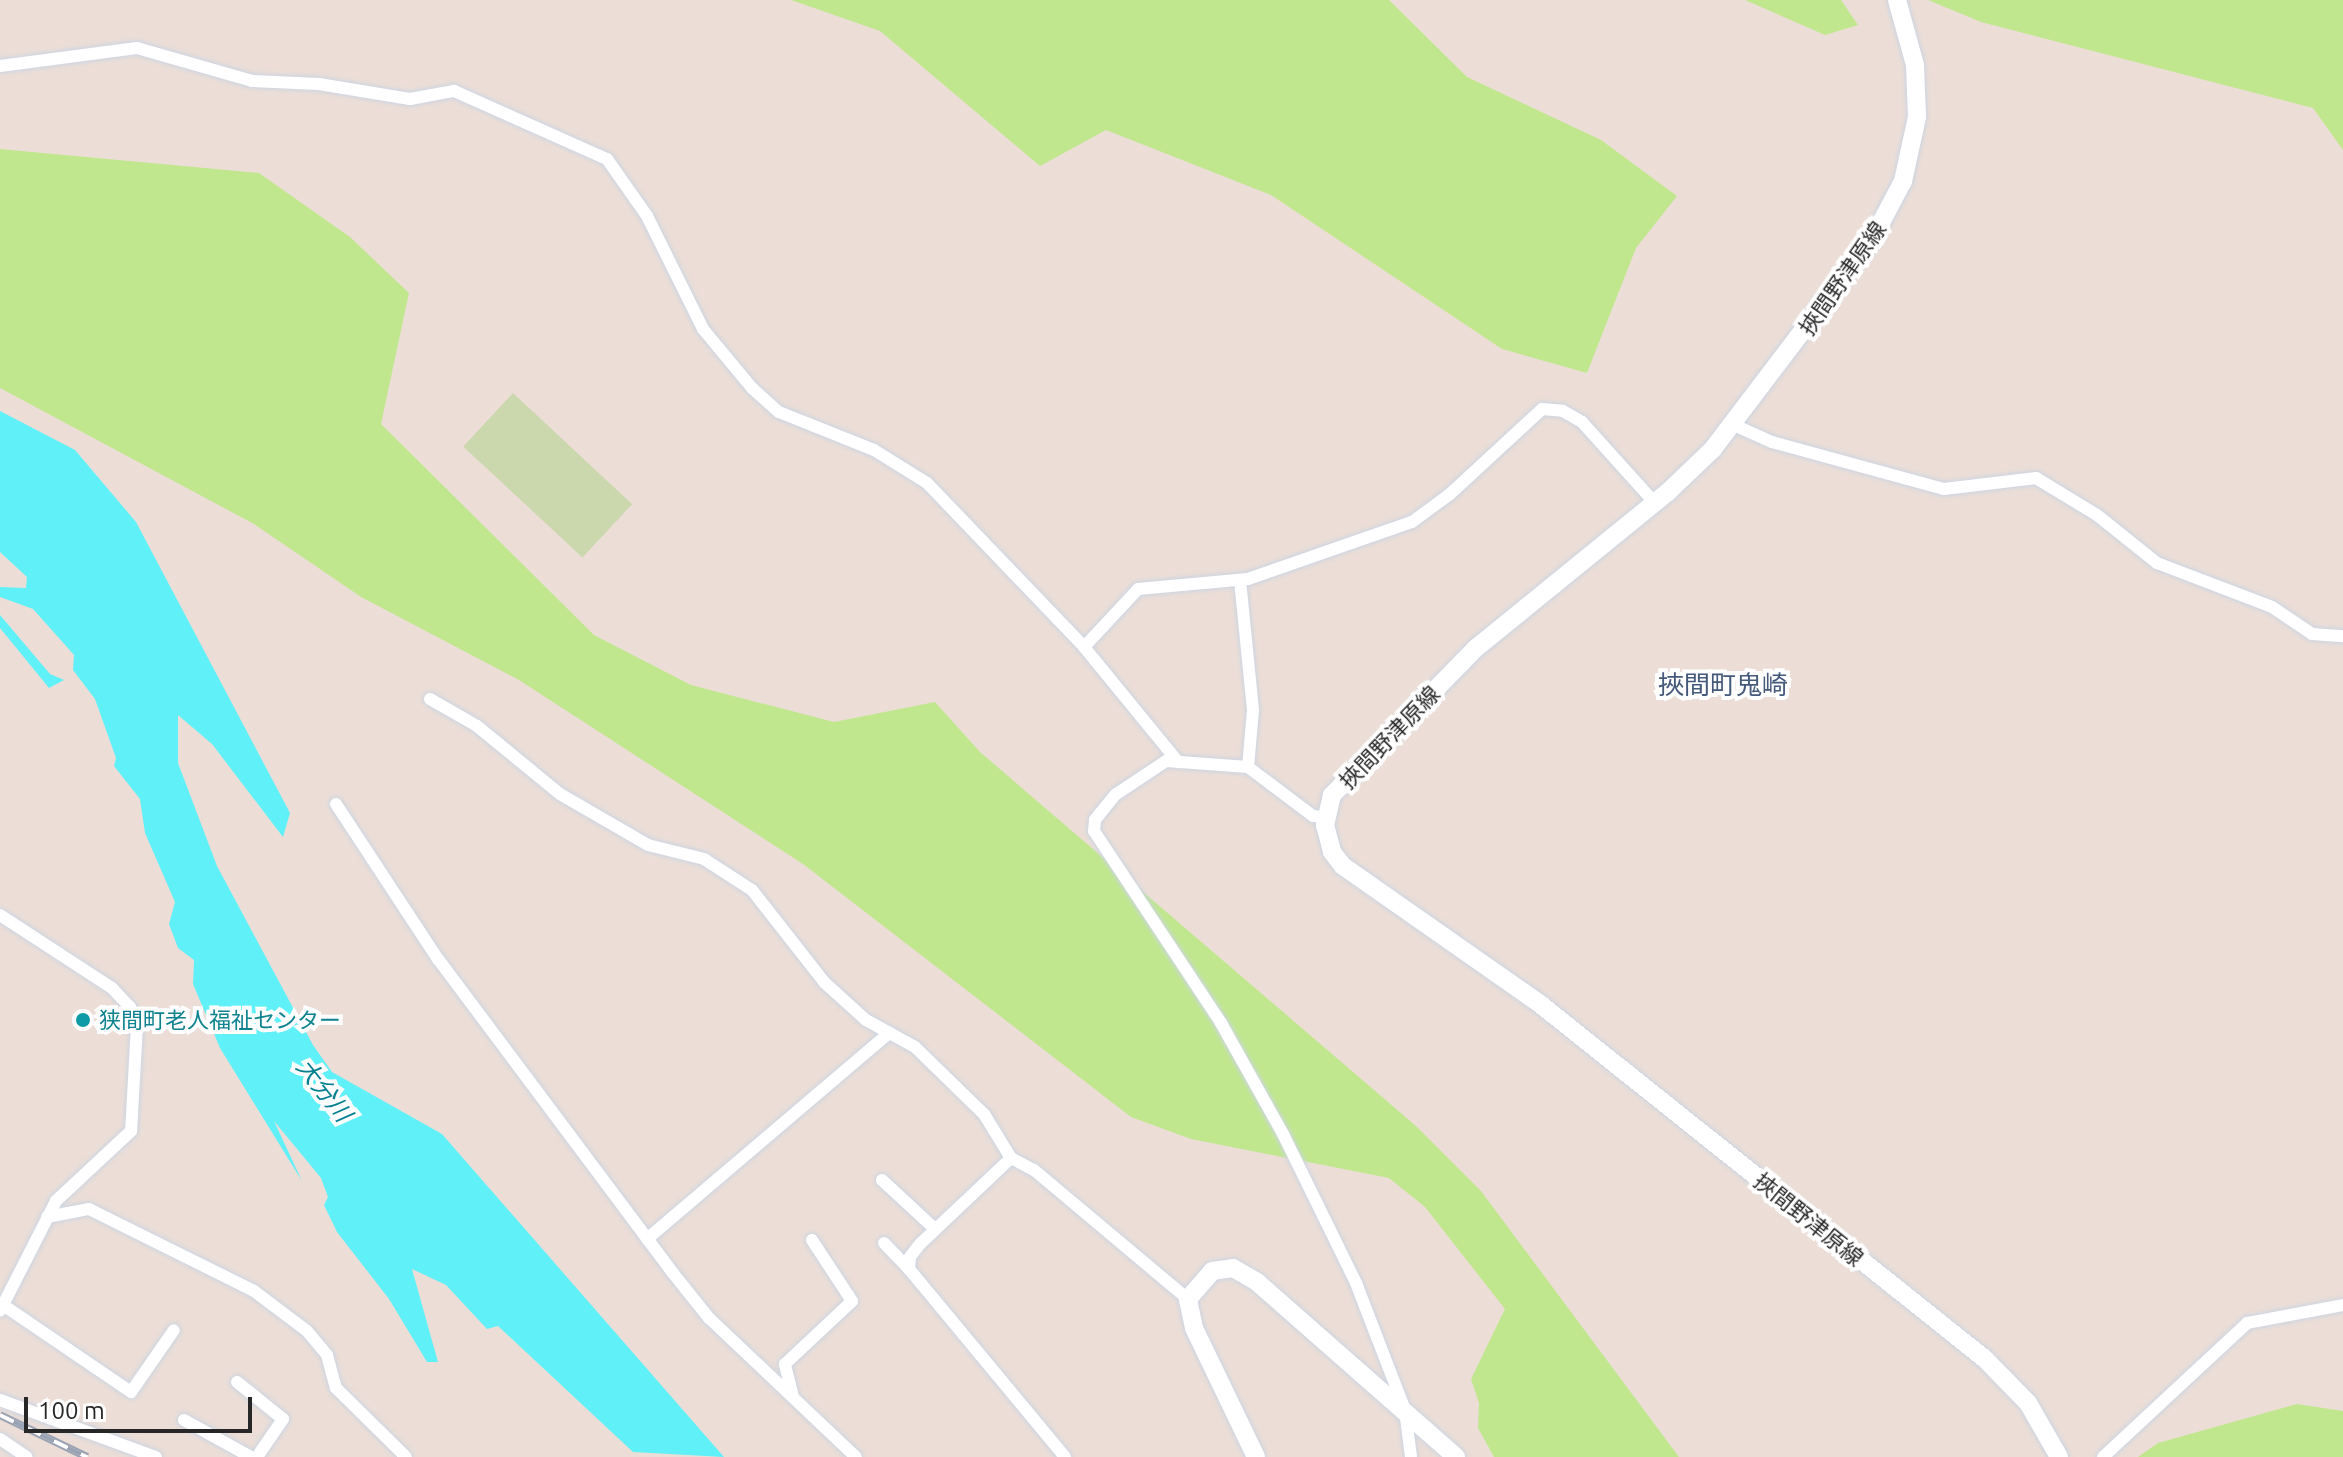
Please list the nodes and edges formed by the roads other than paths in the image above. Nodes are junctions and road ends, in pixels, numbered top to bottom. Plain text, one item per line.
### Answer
1 (1897, 0) edge
2 (0, 66) edge
3 (1734, 425) junction
4 (1655, 503) junction
5 (1240, 580) junction
6 (2343, 636) edge
7 (1084, 647) junction
8 (430, 699) dead end
9 (1178, 762) junction
10 (1248, 767) junction
11 (336, 804) dead end
12 (1325, 817) junction
13 (0, 915) edge
14 (889, 1033) junction
15 (1011, 1158) junction
16 (882, 1180) dead end
17 (47, 1217) junction
18 (935, 1229) junction
19 (647, 1239) junction
20 (812, 1240) dead end
21 (884, 1243) dead end
22 (909, 1269) junction
23 (1188, 1299) junction
24 (2343, 1305) edge
25 (1, 1308) edge
26 (174, 1330) dead end
27 (237, 1382) dead end
28 (793, 1397) junction
29 (0, 1400) edge
30 (1405, 1410) junction
31 (184, 1420) dead end
32 (0, 1439) edge
33 (27, 1457) edge
34 (156, 1457) edge
35 (254, 1457) edge
36 (406, 1457) edge
37 (856, 1457) edge
38 (1065, 1457) edge
39 (1256, 1457) edge
40 (1411, 1457) edge
41 (1456, 1457) edge
42 (2059, 1457) edge
43 (2103, 1457) edge

1 - 3 main road, 挾間野津原線
2 - 7 street
3 - 4 main road, 挾間野津原線
3 - 6 street
4 - 5 street
4 - 12 main road, 挾間野津原線
5 - 7 street
5 - 10 street
7 - 9 street
8 - 14 street
9 - 10 street
9 - 30 street
10 - 12 street
11 - 19 street
12 - 42 main road, 挾間野津原線
13 - 17 street
14 - 15 street
14 - 19 street
15 - 18 street
15 - 23 street
16 - 18 street
17 - 25 street
17 - 36 street
18 - 22 street
19 - 28 street
20 - 28 street
21 - 22 street
22 - 38 street
23 - 30 main road
23 - 39 main road
24 - 43 street
25 - 26 street
27 - 35 street
28 - 37 street
29 - 34 street
30 - 40 street
30 - 41 main road
31 - 35 street
32 - 33 street

